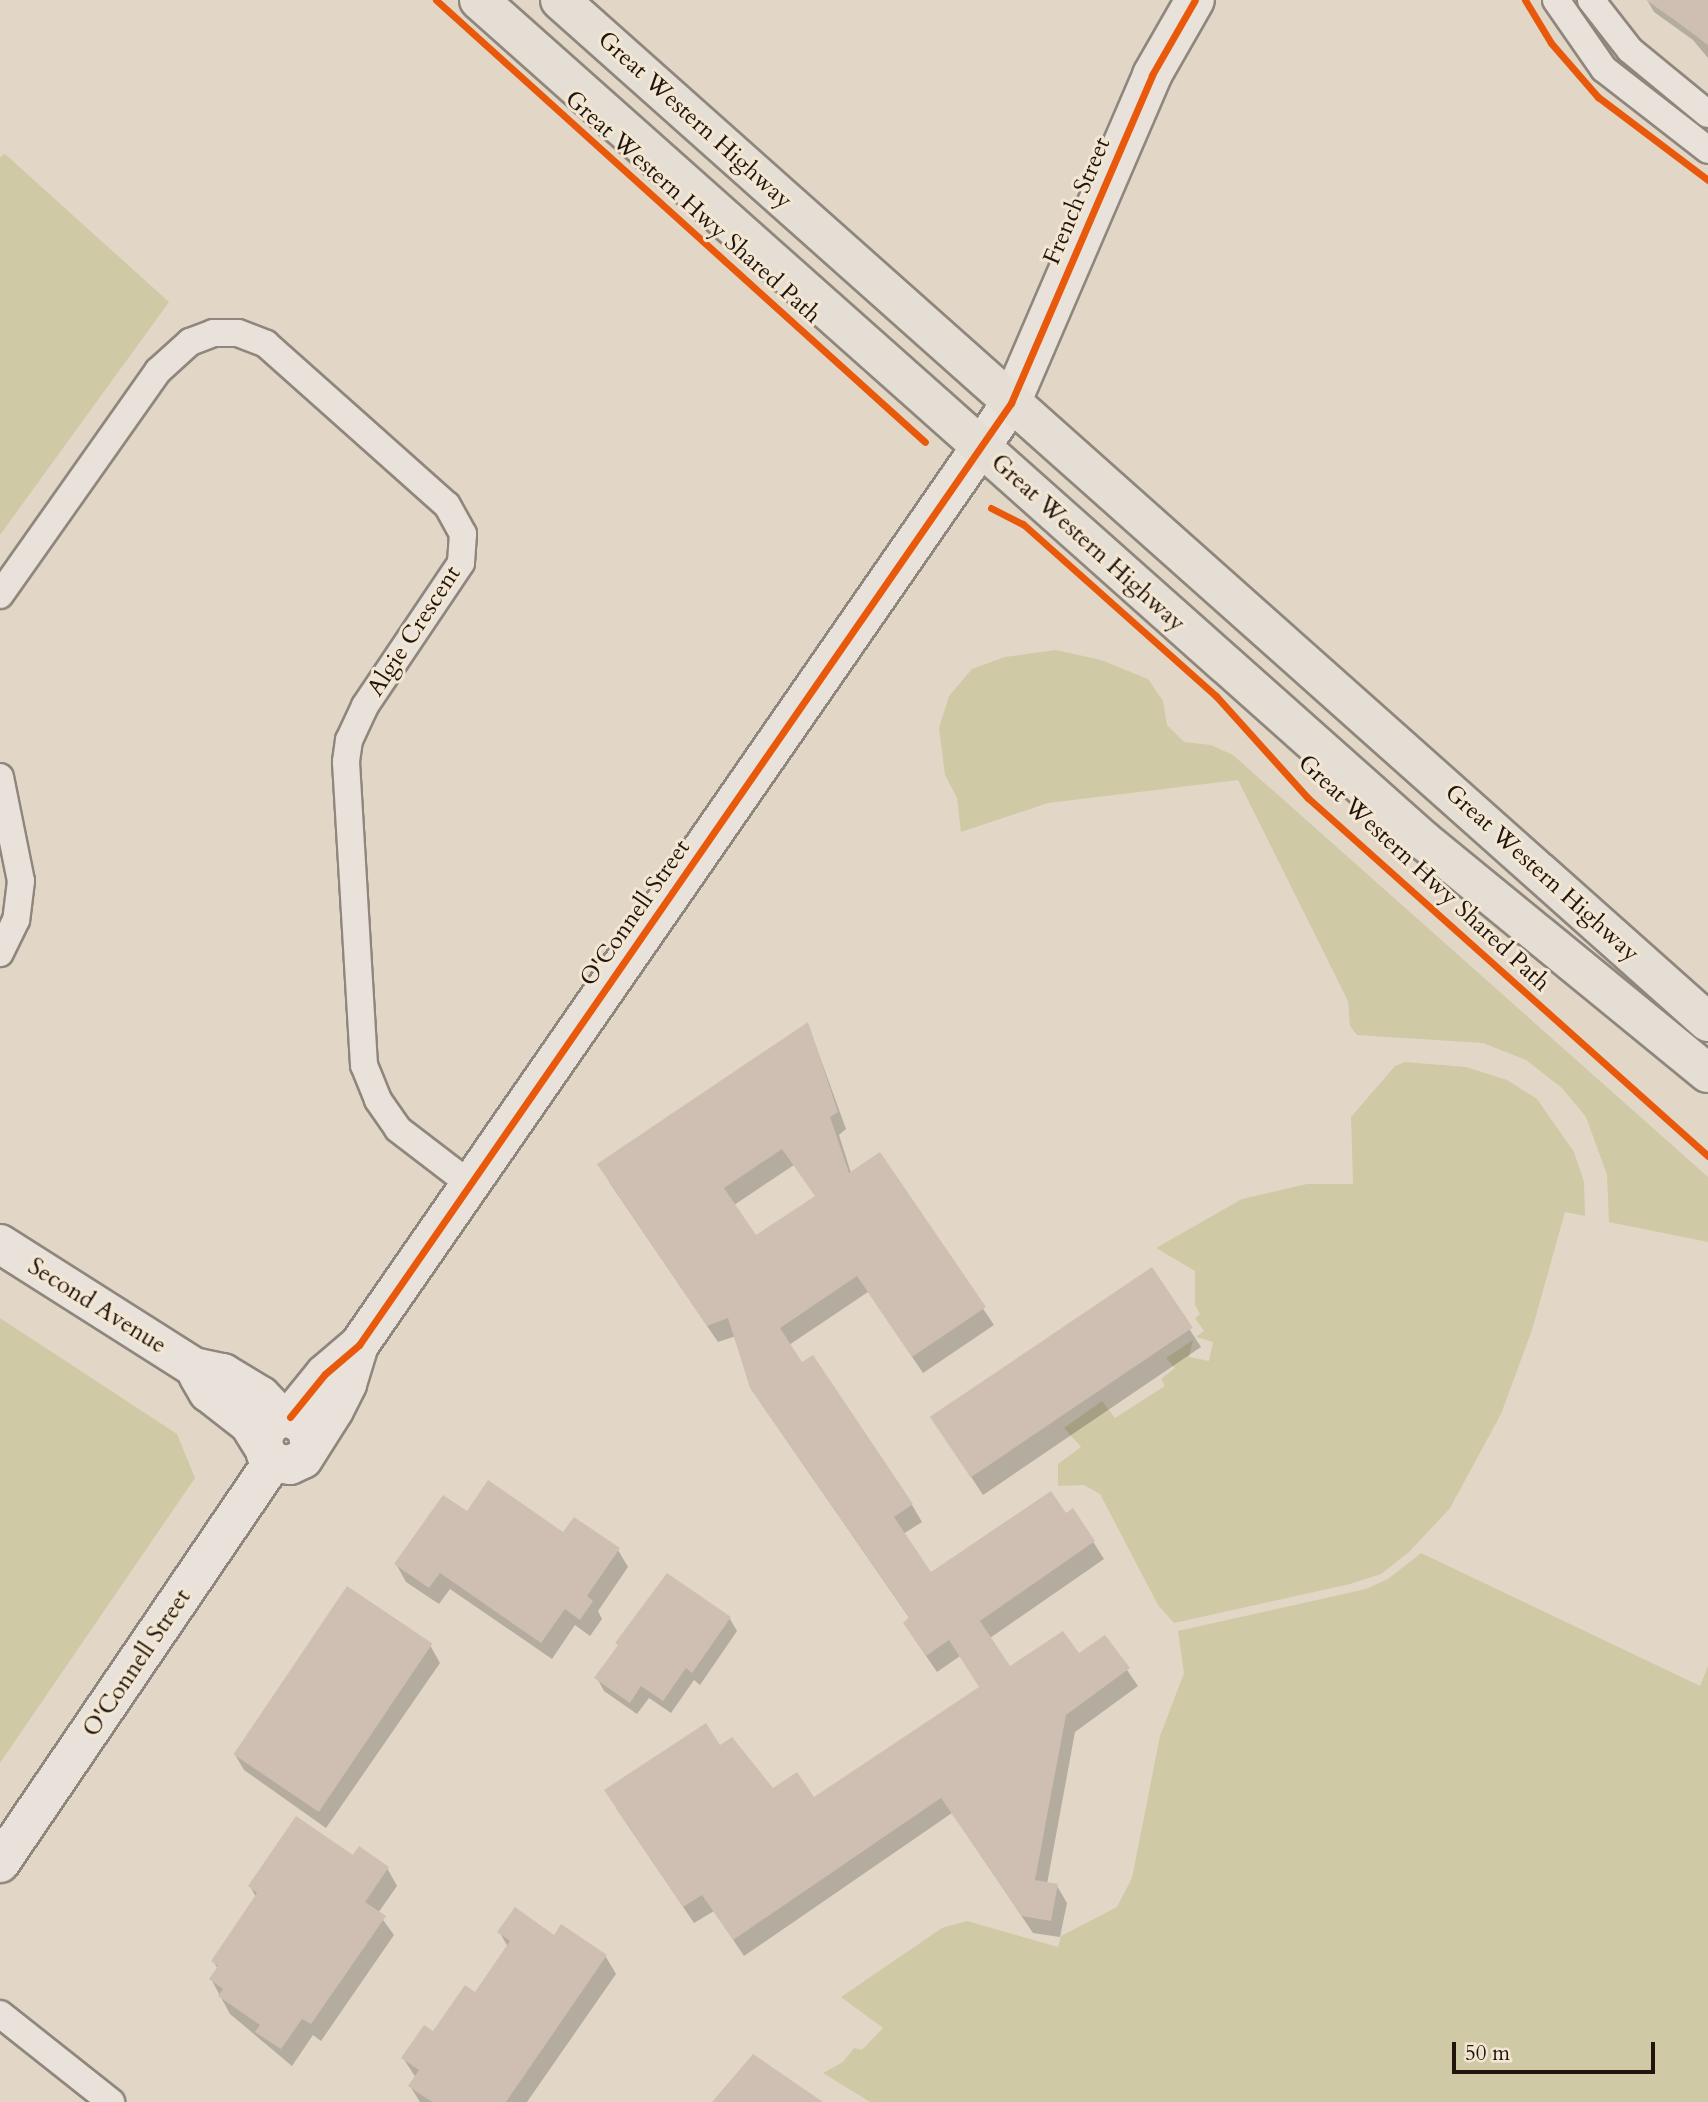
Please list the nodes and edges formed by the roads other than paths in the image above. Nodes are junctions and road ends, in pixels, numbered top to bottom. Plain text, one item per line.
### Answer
1 (479, 0) edge
2 (560, 0) edge
3 (1195, 0) edge
4 (1556, 0) edge
5 (1591, 0) edge
6 (1708, 114) edge
7 (1708, 150) edge
8 (997, 424) junction
9 (0, 595) edge
10 (0, 777) edge
11 (0, 953) edge
12 (1708, 1022) edge
13 (1708, 1073) edge
14 (471, 1185) junction
15 (0, 1244) edge
16 (283, 1437) junction
17 (0, 1863) edge
18 (0, 2014) edge
19 (111, 2102) edge

1 - 8 highway, Great Western Highway
2 - 8 highway, Great Western Highway
3 - 8 street, French Street
4 - 7 street
5 - 6 street
8 - 12 highway, Great Western Highway
8 - 13 highway, Great Western Highway
8 - 14 street, O'Connell Street
9 - 14 street, Algie Crescent
10 - 11 street
14 - 16 street, O'Connell Street
15 - 16 street, Second Avenue
16 - 17 street, O'Connell Street
18 - 19 street

